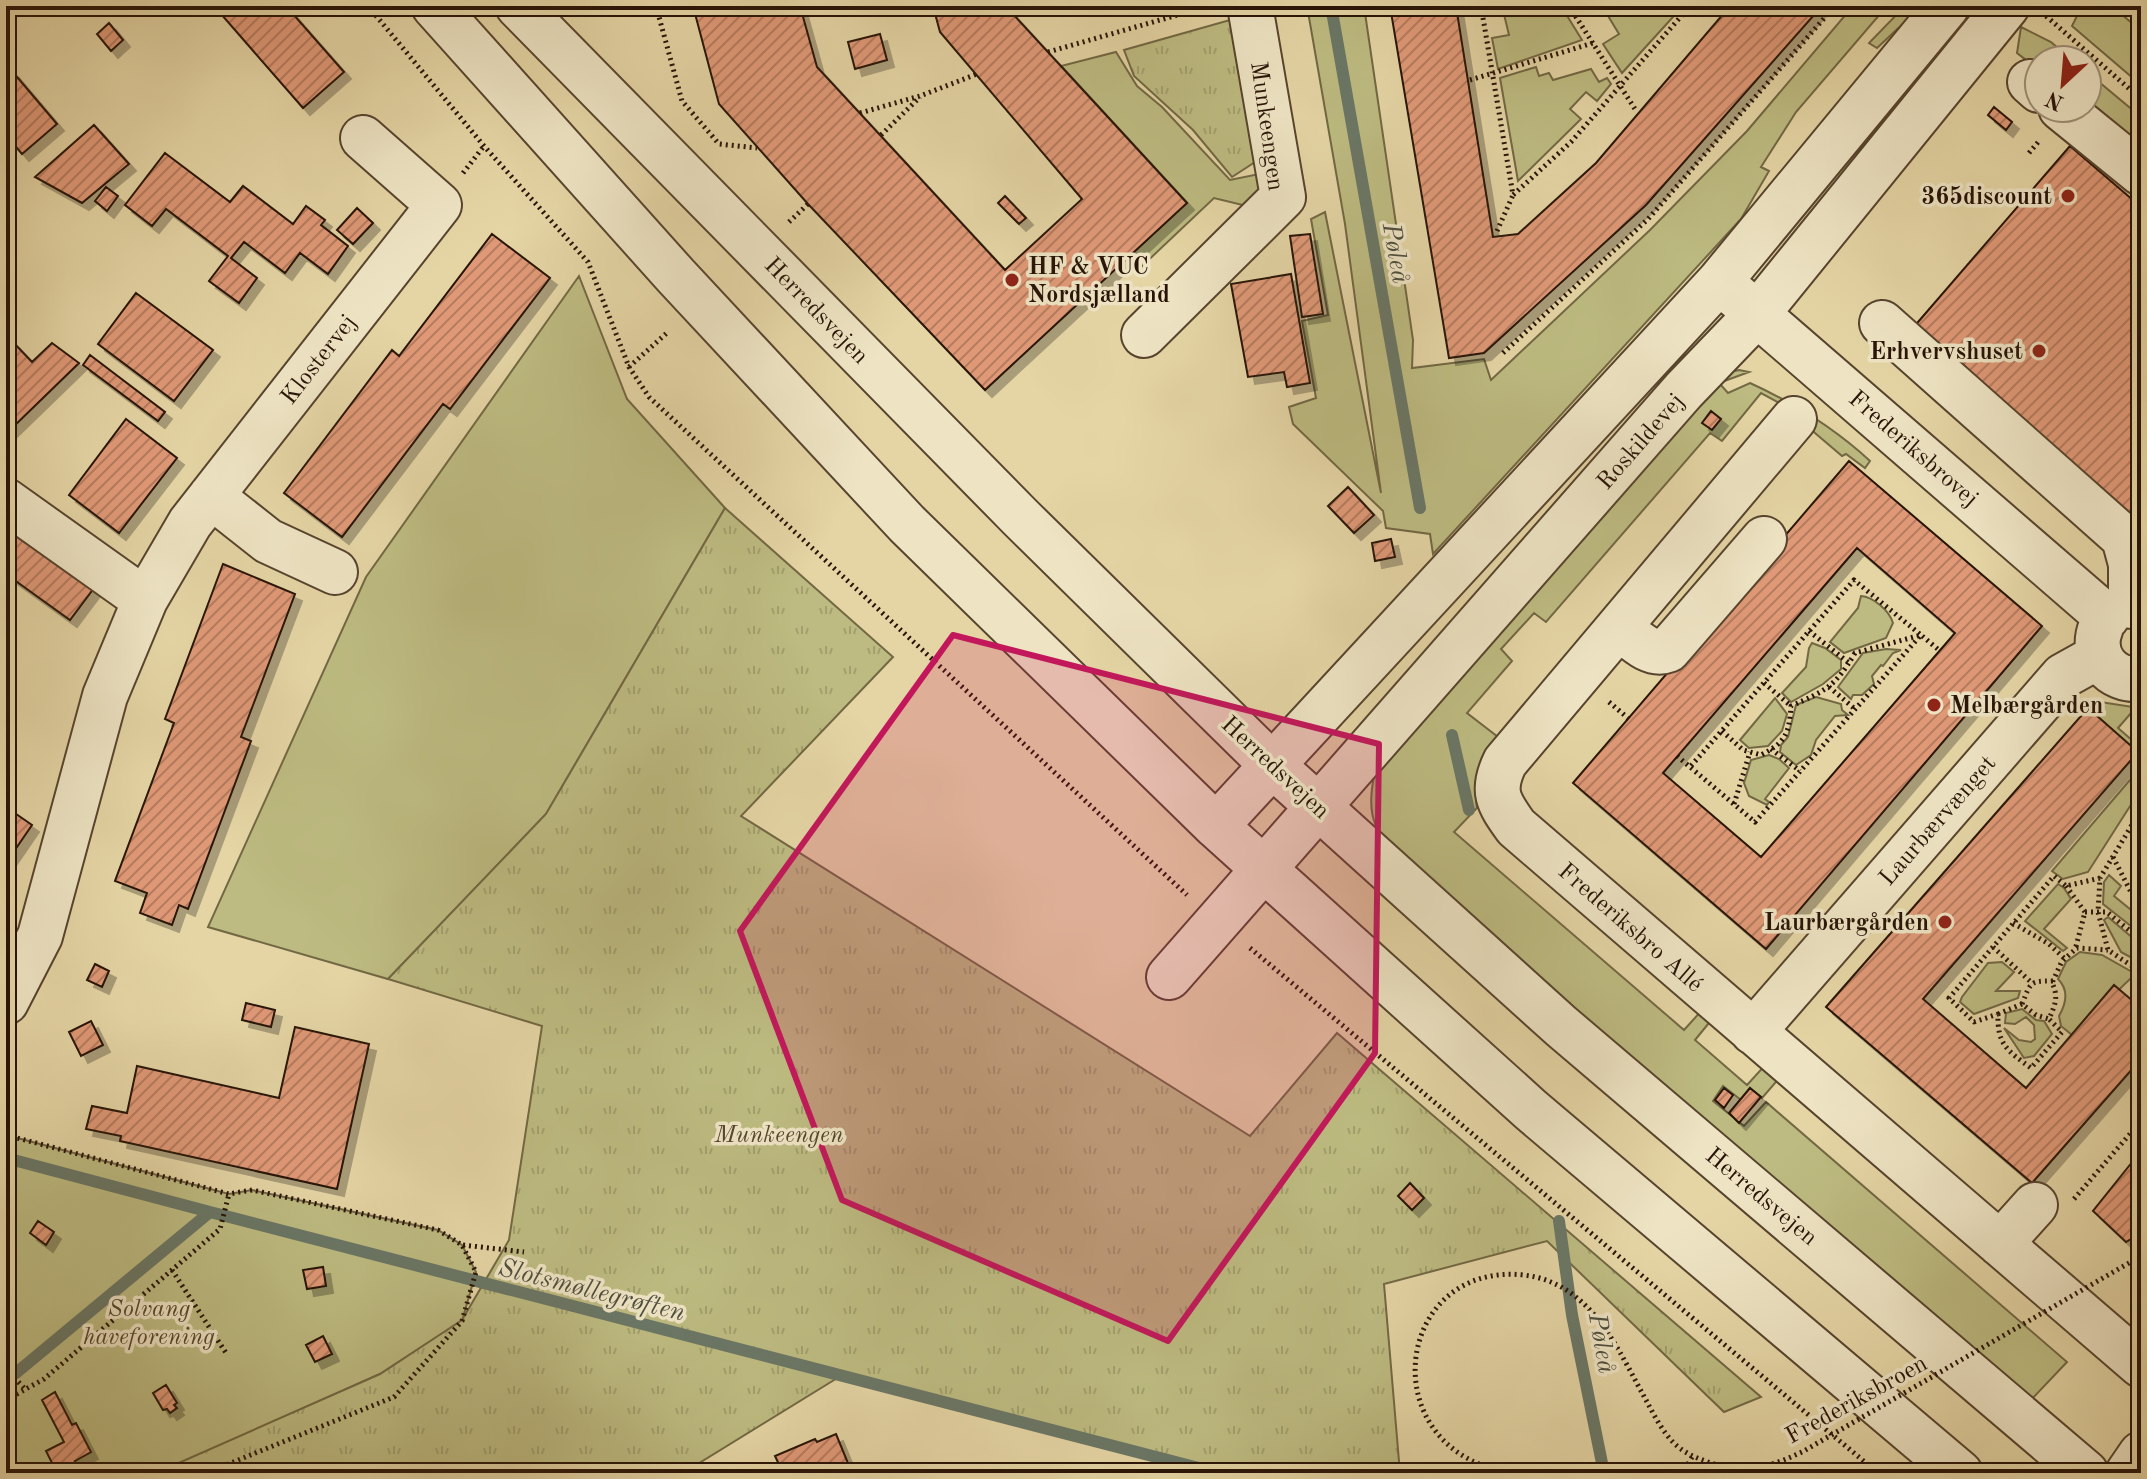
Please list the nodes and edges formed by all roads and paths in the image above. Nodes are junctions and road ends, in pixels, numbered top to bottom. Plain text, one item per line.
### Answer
1 (368, 6) edge
2 (434, 6) edge
3 (518, 6) edge
4 (656, 6) edge
5 (1209, 6) edge
6 (1250, 6) edge
7 (1481, 6) edge
8 (1583, 6) edge
9 (1690, 6) edge
10 (1706, 6) edge
11 (1835, 6) edge
12 (1947, 6) edge
13 (2023, 8) edge
14 (1571, 9) edge
15 (1716, 15) dead end
16 (1593, 43) junction
17 (1048, 52) dead end
18 (977, 74) dead end
19 (1492, 75) junction
20 (1470, 80) dead end
21 (1620, 86) junction
22 (920, 96) junction
23 (2141, 99) edge
24 (1635, 109) dead end
25 (860, 113) dead end
26 (2081, 124) edge
27 (881, 135) dead end
28 (363, 138) dead end
29 (757, 148) dead end
30 (2141, 173) edge
31 (1513, 195) junction
32 (808, 204) dead end
33 (782, 228) dead end
34 (1497, 231) dead end
35 (1719, 282) junction
36 (1757, 314) junction
37 (1882, 323) dead end
38 (669, 331) dead end
39 (1144, 335) dead end
40 (1503, 353) dead end
41 (629, 367) junction
42 (1794, 419) dead end
43 (211, 496) junction
44 (6, 501) edge
45 (1764, 539) dead end
46 (335, 572) dead end
47 (145, 600) junction
48 (2120, 621) edge
49 (1620, 628) junction
50 (1809, 631) junction
51 (1921, 635) junction
52 (1940, 651) dead end
53 (1849, 663) junction
54 (2141, 679) edge
55 (1764, 683) junction
56 (1829, 687) junction
57 (1791, 706) junction
58 (1855, 709) junction
59 (1722, 731) junction
60 (1771, 749) junction
61 (1750, 752) junction
62 (1677, 756) dead end
63 (1271, 764) junction
64 (1690, 767) junction
65 (1800, 771) junction
66 (1734, 804) junction
67 (1319, 808) junction
68 (2141, 810) edge
69 (1216, 826) junction
70 (2113, 856) junction
71 (1263, 868) junction
72 (2100, 878) junction
73 (2066, 886) junction
74 (2141, 903) edge
75 (2085, 912) junction
76 (2098, 912) junction
77 (1217, 921) junction
78 (2013, 923) junction
79 (2141, 940) edge
80 (1993, 947) junction
81 (2074, 950) junction
82 (2108, 950) junction
83 (2064, 958) junction
84 (2141, 972) edge
85 (1169, 977) dead end
86 (2053, 981) junction
87 (2032, 983) junction
88 (6, 1002) edge
89 (2022, 1004) junction
90 (1998, 1014) junction
91 (2049, 1019) junction
92 (1753, 1032) junction
93 (2141, 1121) edge
94 (6, 1135) edge
95 (229, 1194) junction
96 (2035, 1205) joint
97 (17, 1243) dead end
98 (2000, 1244) junction
99 (462, 1245) junction
100 (524, 1252) dead end
101 (2141, 1256) edge
102 (6, 1257) edge
103 (172, 1270) junction
104 (226, 1353) dead end
105 (2141, 1365) edge
106 (6, 1369) edge
107 (26, 1390) junction
108 (6, 1400) edge
109 (2141, 1456) edge
110 (1692, 1457) junction
111 (206, 1473) edge
112 (1514, 1473) edge
113 (1522, 1473) edge
114 (1618, 1473) edge
115 (1692, 1473) edge
116 (1878, 1473) edge
117 (1960, 1473) edge
118 (2086, 1473) edge
119 (2128, 1473) edge

1 - 41 path
2 - 69 street
3 - 63 street, Herredsvejen
4 - 29 path
5 - 17 path
6 - 39 street, Munkeengen
7 - 19 path
8 - 14 path
9 - 21 path
10 - 15 path
11 - 40 path
12 - 35 street, Roskildevej
13 - 23 path
13 - 36 street, Roskildevej
14 - 16 path
16 - 19 path
16 - 21 path
18 - 22 path
19 - 20 path
19 - 31 path
21 - 24 path
21 - 31 path
22 - 25 path
22 - 27 path
26 - 30 street
28 - 43 street, Klostervej
31 - 34 path
32 - 33 path
35 - 36 street, Frederiksbrovej
35 - 63 street, Roskildevej
36 - 48 street, Frederiksbrovej
36 - 67 street, Roskildevej
37 - 48 street
38 - 41 path
41 - 77 path
42 - 49 street, Frederiksbro Allé
43 - 46 street
43 - 47 street, Klostervej
44 - 47 street
45 - 49 street
47 - 88 street, Klostervej
48 - 54 street, Frederiksbrovej
48 - 92 street, Laurbærvænget
49 - 92 street, Frederiksbro Allé
50 - 51 path
50 - 53 path
50 - 55 path
51 - 52 path
51 - 53 path
51 - 58 path
53 - 56 path
55 - 57 path
55 - 59 path
56 - 57 path
56 - 58 path
57 - 60 path
58 - 65 path
59 - 61 path
59 - 64 path
60 - 61 path
60 - 65 path
61 - 66 path
62 - 64 path
63 - 67 street, Herredsvejen
63 - 69 street, Roskildevej
64 - 66 path
65 - 66 path
67 - 71 street, Roskildevej
67 - 118 street, Herredsvejen
68 - 70 path
69 - 71 street
70 - 72 path
70 - 74 path
71 - 77 street, Roskildevej
71 - 117 street
72 - 73 path
72 - 76 path
73 - 75 path
73 - 78 path
75 - 76 path
75 - 81 path
76 - 79 path
76 - 82 path
77 - 85 street, Roskildevej
77 - 116 path
78 - 80 path
78 - 83 path
80 - 87 path
80 - 90 path
81 - 82 path
81 - 83 path
82 - 84 path
83 - 86 path
86 - 87 path
86 - 91 path
87 - 89 path
89 - 90 path
89 - 91 path
90 - 91 path
92 - 98 street, Frederiksbro Allé
93 - 96 path
94 - 95 path
95 - 99 path
95 - 103 path
96 - 98 street
97 - 102 path
98 - 105 street, Frederiksbro Allé
99 - 100 path
99 - 111 path
101 - 110 path, Frederiksbroen, bridge
103 - 104 path
103 - 107 path
106 - 107 path
107 - 108 path
109 - 119 street
110 - 112 path, Frederiksbroen, bridge
110 - 115 path
113 - 114 path

